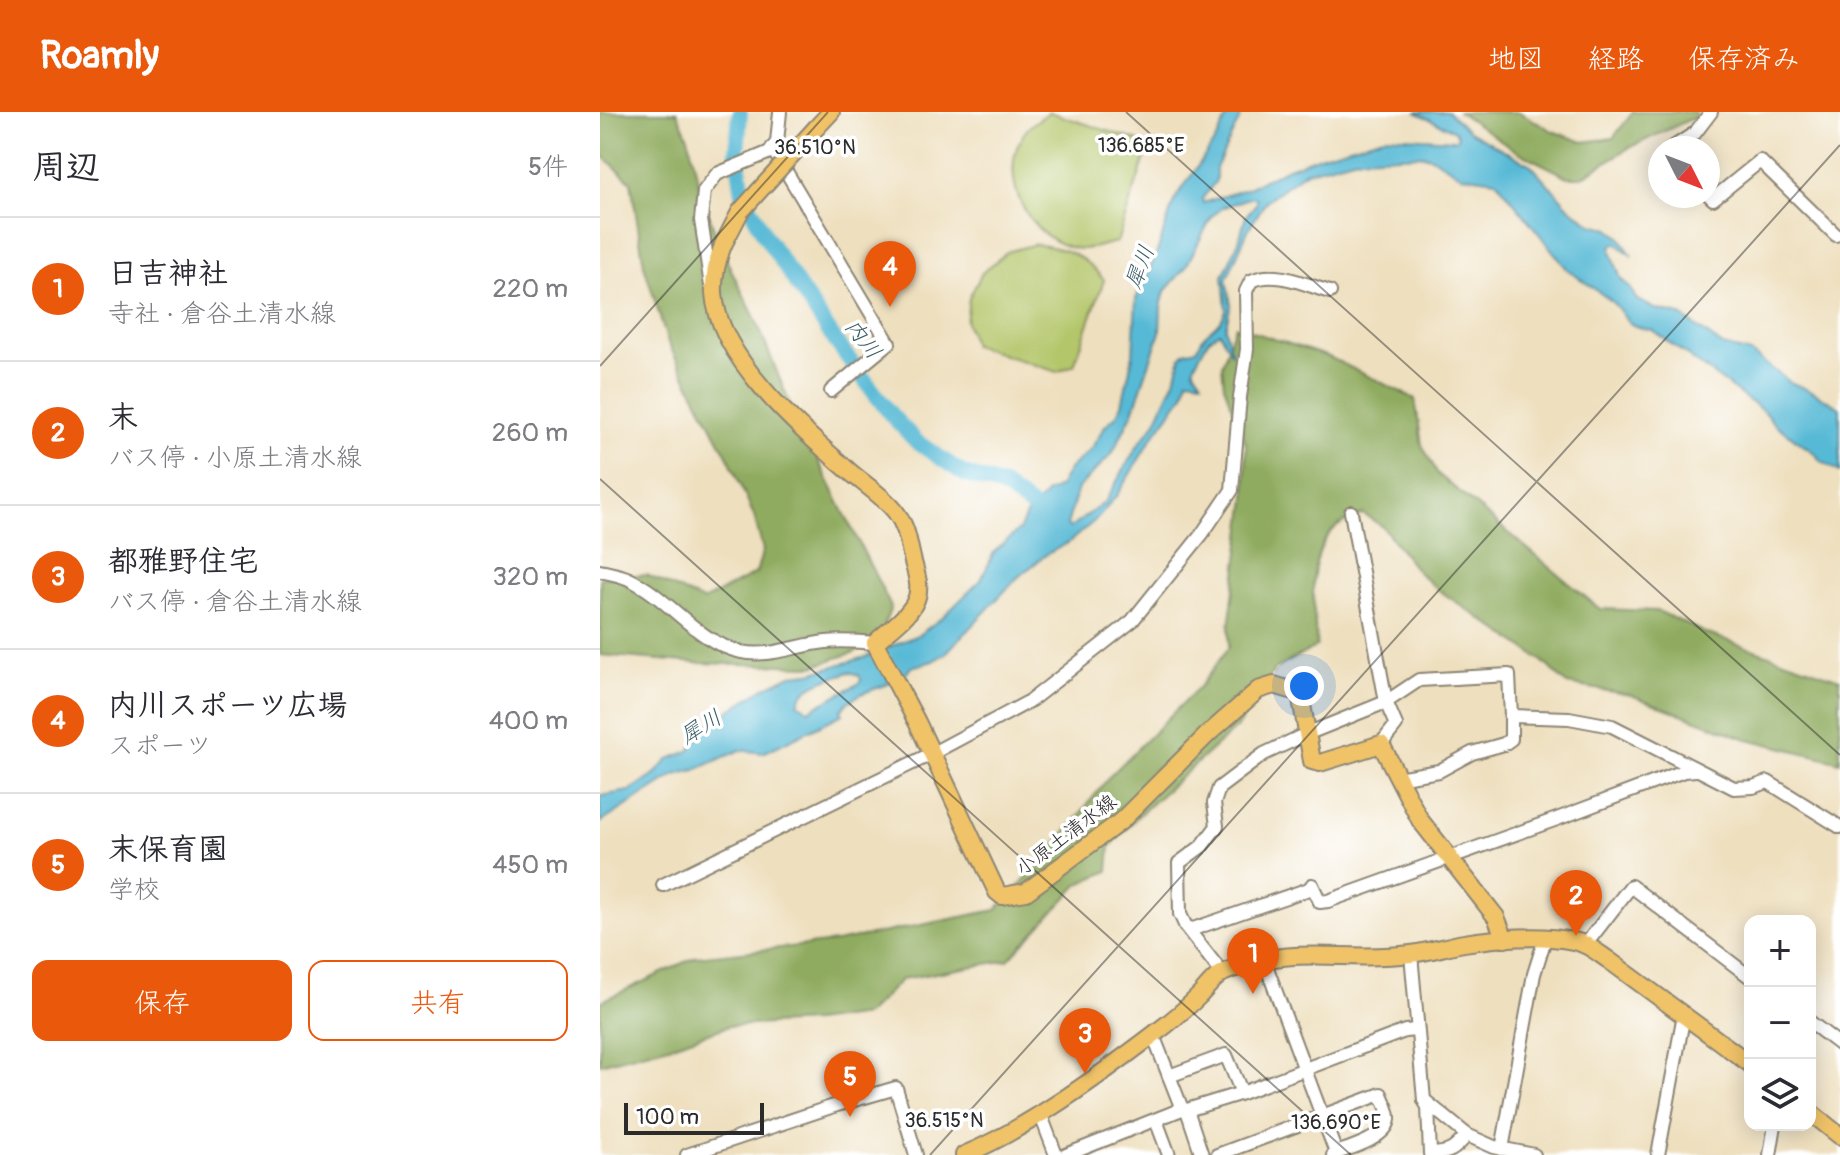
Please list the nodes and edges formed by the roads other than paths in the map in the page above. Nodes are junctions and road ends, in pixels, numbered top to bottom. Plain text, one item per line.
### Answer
1 (780, 112) edge
2 (831, 112) edge
3 (1711, 112) edge
4 (1690, 136) edge
5 (769, 151) junction
6 (1720, 193) edge
7 (1836, 235) dead end
8 (1330, 292) dead end
9 (714, 295) junction
10 (831, 391) dead end
11 (1351, 512) dead end
12 (600, 571) edge
13 (876, 645) junction
14 (1386, 702) junction
15 (1511, 716) junction
16 (1309, 737) junction
17 (1381, 744) junction
18 (931, 754) junction
19 (1696, 770) junction
20 (1397, 778) junction
21 (1840, 827) edge
22 (1450, 858) junction
23 (663, 885) dead end
24 (1186, 927) junction
25 (1505, 939) junction
26 (1545, 939) junction
27 (1586, 944) junction
28 (1411, 954) junction
29 (1264, 960) junction
30 (1744, 972) edge
31 (1222, 973) junction
32 (1684, 1014) junction
33 (1816, 1027) edge
34 (1417, 1030) junction
35 (1153, 1035) junction
36 (1840, 1045) edge
37 (1744, 1059) edge
38 (1306, 1070) junction
39 (1169, 1076) junction
40 (1242, 1093) junction
41 (1424, 1100) junction
42 (1184, 1110) junction
43 (1040, 1113) junction
44 (1323, 1116) junction
45 (1816, 1117) edge
46 (1156, 1120) junction
47 (1774, 1131) edge
48 (1467, 1135) junction
49 (1840, 1136) edge
50 (1497, 1150) edge
51 (1335, 1154) edge
52 (687, 1155) edge
53 (916, 1155) edge
54 (964, 1155) edge
55 (1056, 1155) edge
56 (1066, 1155) edge
57 (1169, 1155) edge
58 (1202, 1155) edge
59 (1217, 1155) edge
60 (1534, 1155) edge
61 (1658, 1155) edge
62 (1770, 1155) edge

1 - 5 street
2 - 9 main road, bridge
3 - 4 street
5 - 9 street
5 - 10 street
6 - 7 street
8 - 18 street
9 - 13 main road
11 - 14 street
12 - 13 street
13 - 18 main road, 小原土清水線
14 - 15 street
14 - 16 street
14 - 17 street
15 - 19 street
15 - 20 street
16 - 17 main road
16 - 18 main road, 小原土清水線
16 - 24 street
17 - 20 main road
18 - 23 street
19 - 21 street
19 - 22 street
20 - 22 main road
22 - 24 street
22 - 25 main road
24 - 31 street
25 - 26 main road
25 - 28 main road
26 - 27 main road
26 - 50 street
27 - 30 street
27 - 32 main road
28 - 29 main road
28 - 34 street
29 - 31 main road
29 - 38 street
31 - 35 main road
32 - 37 main road
32 - 61 street
33 - 36 street
34 - 38 street
34 - 41 street
35 - 39 street
35 - 43 main road
38 - 40 street
38 - 44 street
39 - 40 street
39 - 42 street
40 - 42 street
41 - 48 street
41 - 48 street
42 - 46 street
42 - 58 street
43 - 54 main road
43 - 55 street
44 - 51 street
44 - 51 street
44 - 59 street
45 - 49 main road
46 - 56 street
46 - 57 street
47 - 62 street
48 - 50 street
50 - 60 street
52 - 53 street

